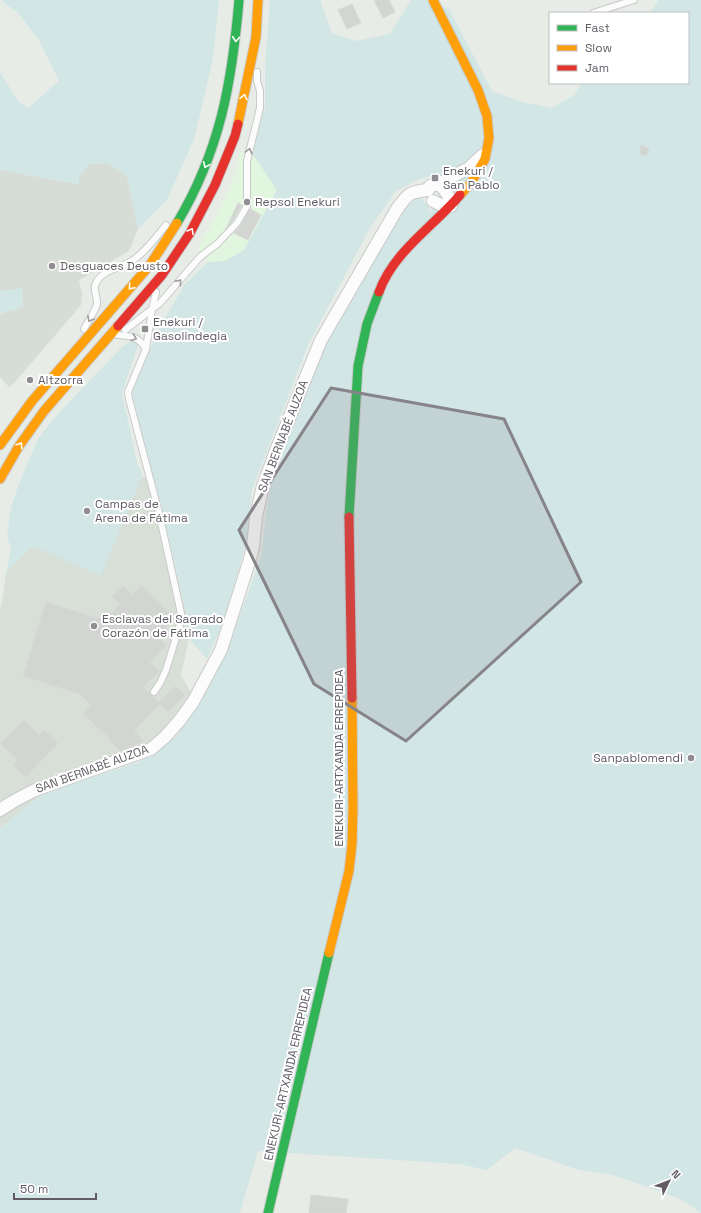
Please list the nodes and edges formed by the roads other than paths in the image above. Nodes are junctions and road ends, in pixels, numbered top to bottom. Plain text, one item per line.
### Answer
1 (239, 0) edge
2 (258, 0) edge
3 (433, 0) edge
4 (634, 0) edge
5 (596, 12) edge
6 (256, 37) junction
7 (487, 149) junction
8 (197, 188) junction
9 (433, 192) junction
10 (451, 206) junction
11 (173, 216) dead end
12 (438, 218) junction
13 (168, 222) dead end
14 (162, 275) junction
15 (152, 310) junction
16 (82, 332) dead end
17 (118, 335) junction
18 (79, 338) dead end
19 (107, 339) junction
20 (146, 349) junction
21 (64, 363) junction
22 (0, 445) edge
23 (0, 479) edge
24 (154, 692) dead end
25 (0, 810) edge
26 (268, 1213) edge

1 -> 8 street
2 - 6 street
3 - 7 street, ENEKURI-ARTXANDA ERREPIDEA
4 - 5 lane
14 -> 6 street
15 -> 6 lane
7 - 9 street
7 - 10 street, ENEKURI-ARTXANDA ERREPIDEA
8 - 11 lane
8 -> 21 street
9 - 10 street
9 - 10 street
9 - 12 street
9 - 25 street, SAN BERNABÉ AUZOA
10 - 12 street, ENEKURI-ARTXANDA ERREPIDEA
12 - 26 street, ENEKURI-ARTXANDA ERREPIDEA
13 -> 16 lane
14 - 15 lane
14 - 19 street
15 - 17 lane
15 - 20 lane
17 - 19 lane
17 -> 20 lane
18 - 21 lane
23 -> 19 street
20 - 24 lane
21 - 22 street

